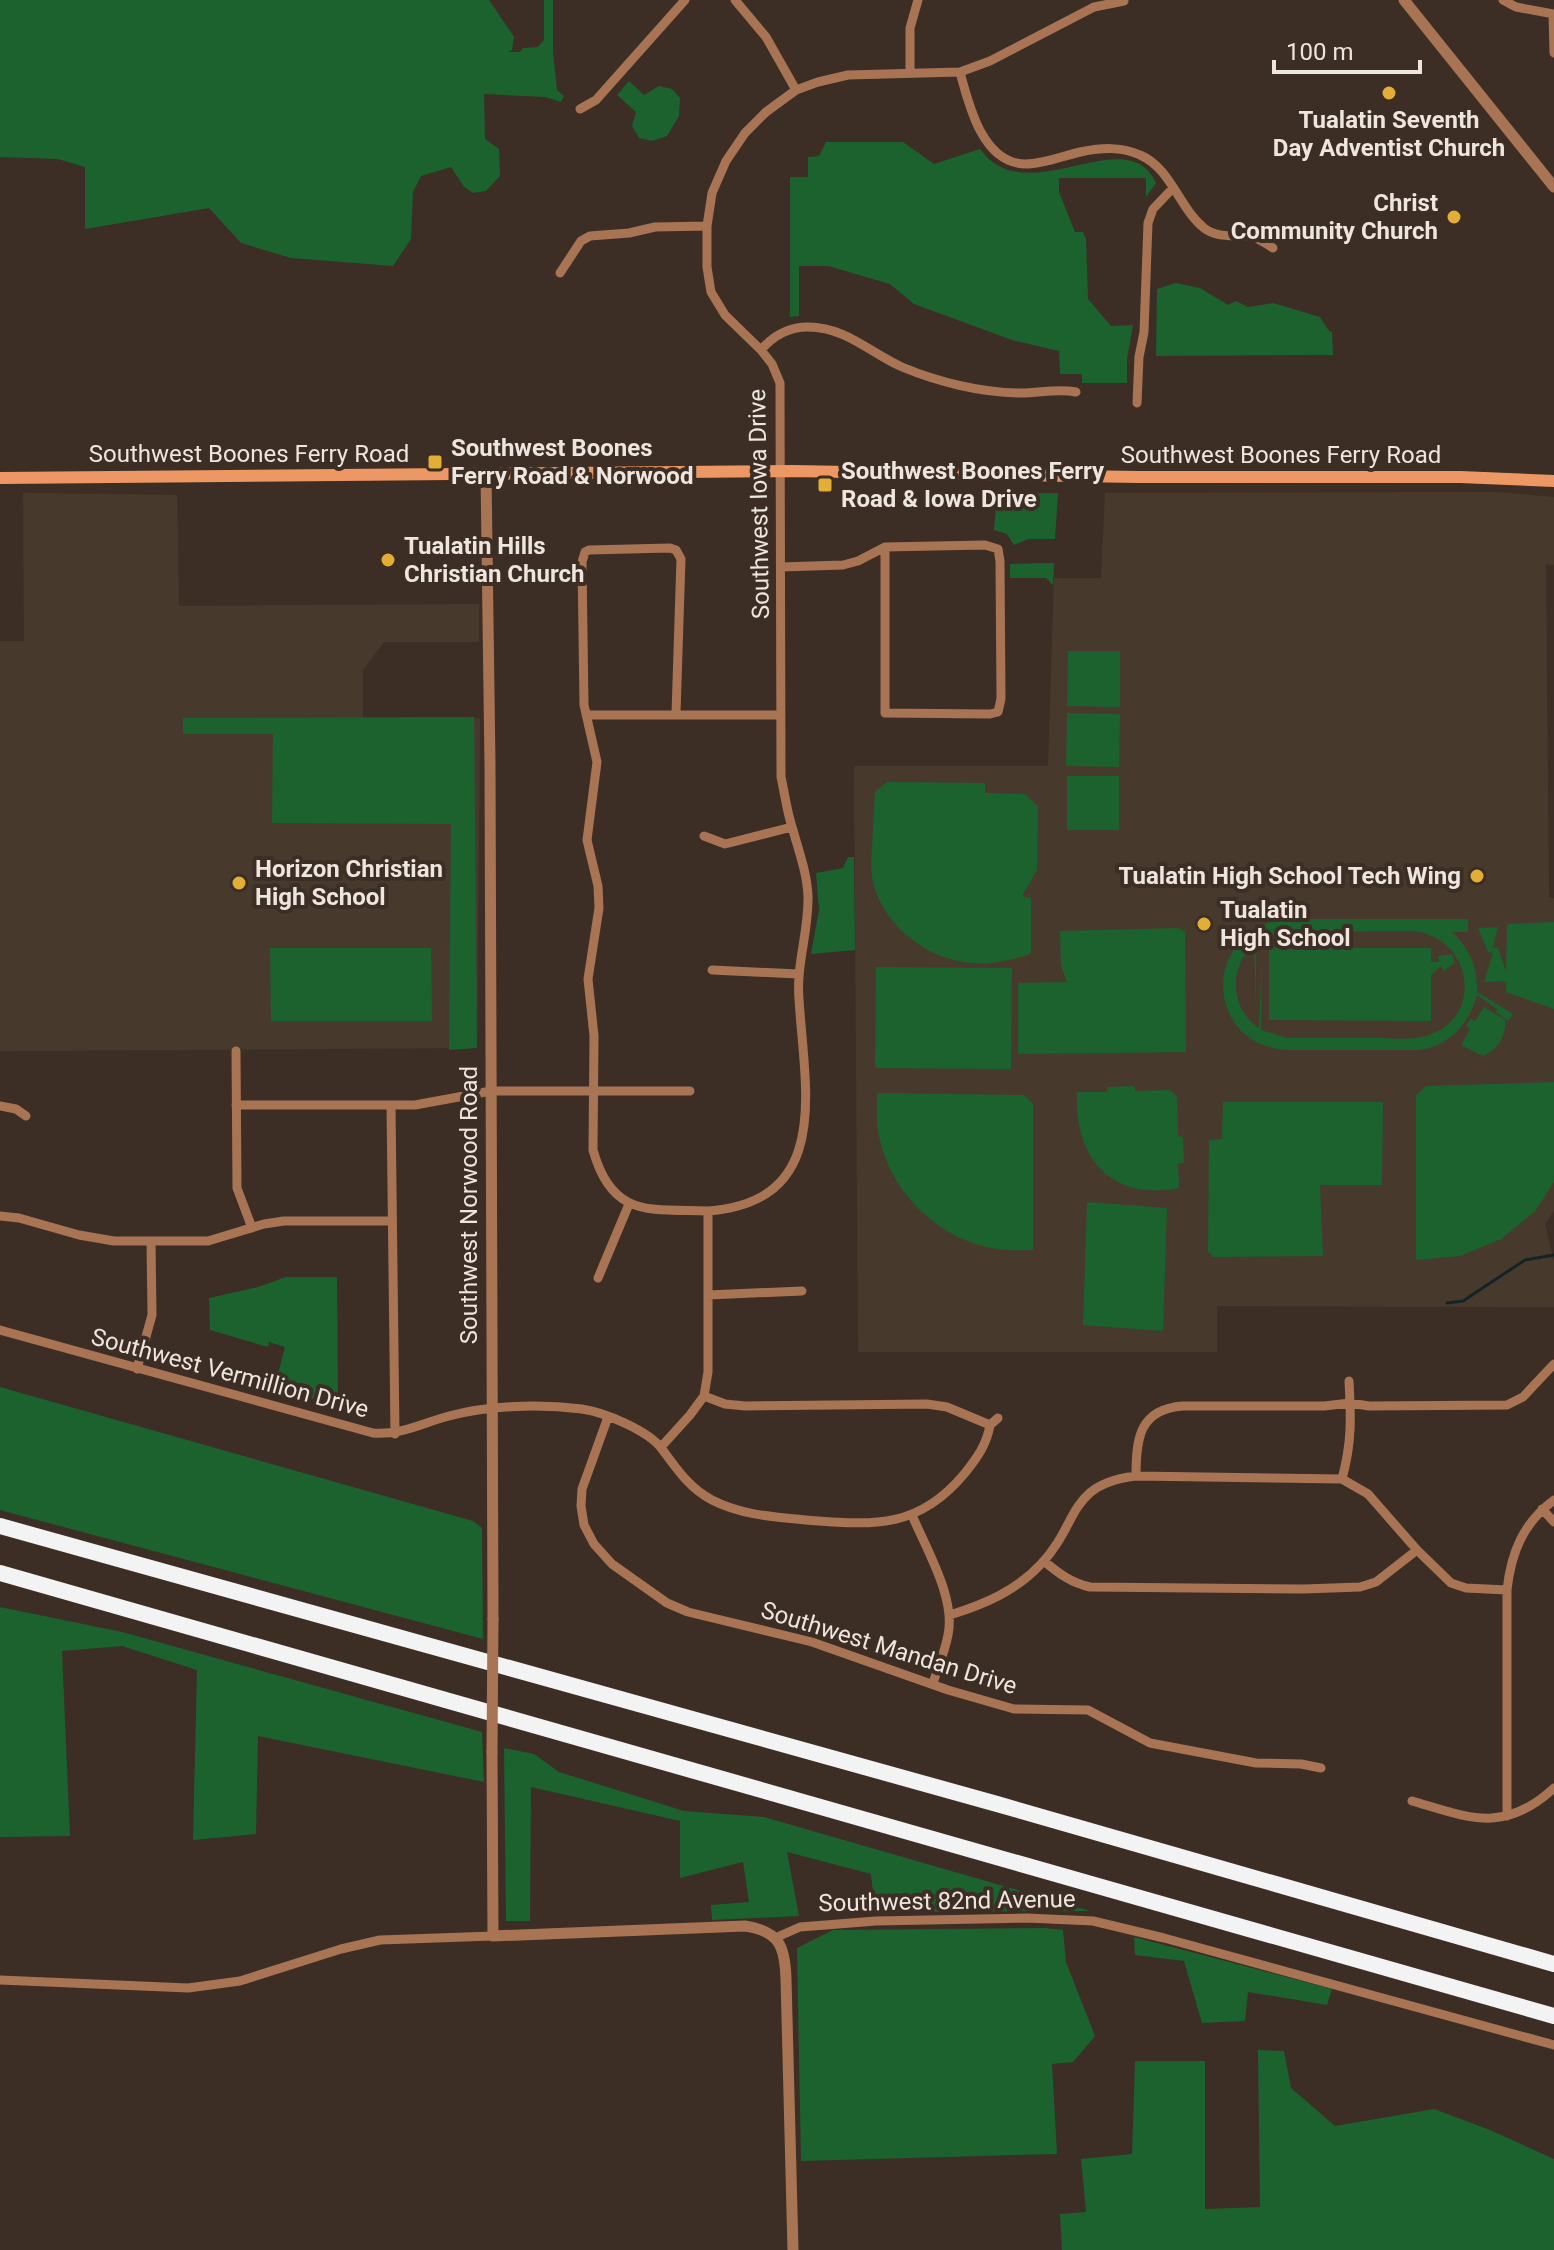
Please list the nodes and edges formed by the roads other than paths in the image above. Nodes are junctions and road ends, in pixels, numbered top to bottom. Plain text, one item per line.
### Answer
1 (685, 0) edge
2 (735, 0) edge
3 (918, 0) edge
4 (1404, 0) edge
5 (1503, 0) edge
6 (1124, 1) edge
7 (1092, 4) edge
8 (1554, 14) edge
9 (1554, 53) edge
10 (960, 72) junction
11 (910, 73) junction
12 (796, 90) junction
13 (580, 109) dead end
14 (1554, 187) edge
15 (1173, 188) junction
16 (707, 226) junction
17 (1273, 248) dead end
18 (560, 273) dead end
19 (761, 350) junction
20 (1076, 392) dead end
21 (1137, 403) dead end
22 (780, 472) junction
23 (486, 474) junction
24 (0, 478) edge
25 (1554, 481) edge
26 (885, 547) junction
27 (781, 567) junction
28 (676, 713) junction
29 (586, 715) junction
30 (781, 715) junction
31 (792, 827) junction
32 (704, 836) dead end
33 (712, 970) dead end
34 (798, 974) junction
35 (236, 1051) dead end
36 (491, 1091) junction
37 (594, 1091) junction
38 (690, 1091) dead end
39 (236, 1105) junction
40 (391, 1105) junction
41 (0, 1106) edge
42 (26, 1116) dead end
43 (629, 1204) junction
44 (708, 1211) junction
45 (0, 1216) edge
46 (392, 1221) junction
47 (252, 1228) junction
48 (151, 1241) junction
49 (598, 1278) dead end
50 (802, 1291) dead end
51 (708, 1295) junction
52 (0, 1330) edge
53 (1554, 1364) edge
54 (137, 1369) junction
55 (1349, 1381) dead end
56 (704, 1396) junction
57 (1350, 1403) junction
58 (491, 1409) junction
59 (608, 1417) junction
60 (395, 1434) junction
61 (661, 1447) junction
62 (1136, 1476) junction
63 (1342, 1479) junction
64 (1554, 1500) edge
65 (1542, 1509) junction
66 (912, 1515) junction
67 (1554, 1522) edge
68 (0, 1526) edge
69 (1417, 1550) junction
70 (1044, 1561) junction
71 (0, 1573) edge
72 (1507, 1590) junction
73 (950, 1615) junction
74 (933, 1683) junction
75 (1321, 1768) dead end
76 (1554, 1788) edge
77 (1412, 1801) dead end
78 (1507, 1816) junction
79 (493, 1936) junction
80 (775, 1938) junction
81 (1554, 1964) edge
82 (0, 1980) edge
83 (1554, 2016) edge
84 (1554, 2045) edge
85 (793, 2250) edge

1 - 13 street
2 - 12 street
3 - 11 street
4 - 14 street
5 - 8 street
6 - 7 street, Southwest Iowa Drive
7 - 10 street, Southwest Iowa Drive
8 - 9 street
10 - 11 street, Southwest Iowa Drive
10 - 15 street
11 - 12 street, Southwest Iowa Drive
12 - 16 street, Southwest Iowa Drive
15 - 17 street
15 - 21 street
16 - 18 street
16 - 19 street, Southwest Iowa Drive
19 - 20 street
19 - 22 street, Southwest Iowa Drive
22 - 23 main road, Southwest Boones Ferry Road
22 - 25 main road, Southwest Boones Ferry Road
22 - 27 street, Southwest Iowa Drive
23 - 24 main road, Southwest Boones Ferry Road
23 - 36 street, Southwest Norwood Road
26 - 26 street
26 - 27 street
27 - 30 street, Southwest Iowa Drive
28 - 29 street
28 - 29 street
28 - 30 street
29 - 37 street
30 - 31 street, Southwest Iowa Drive
31 - 32 street
31 - 34 street, Southwest Iowa Drive
33 - 34 street
34 - 44 street, Southwest Iowa Drive
35 - 39 street
36 - 37 street
36 - 40 street
36 - 58 street, Southwest Norwood Road
37 - 38 street
37 - 43 street
39 - 40 street
39 - 47 street
40 - 46 street
41 - 42 street
43 - 44 street, Southwest Iowa Drive
43 - 49 street
44 - 51 street
45 - 48 street
46 - 47 street
46 - 60 street
47 - 48 street
48 - 54 street
50 - 51 street
51 - 56 street
52 - 54 street, Southwest Vermillion Drive
53 - 57 street
54 - 60 street, Southwest Vermillion Drive
55 - 57 street
56 - 61 street
56 - 66 street, Southwest Vermillion Drive
57 - 62 street
57 - 63 street
58 - 59 street, Southwest Vermillion Drive
58 - 60 street, Southwest Vermillion Drive
58 - 79 street, Southwest Norwood Road, bridge
59 - 61 street, Southwest Vermillion Drive
59 - 74 street, Southwest Mandan Drive
61 - 66 street, Southwest Vermillion Drive
62 - 63 street
62 - 70 street
63 - 69 street
64 - 65 street
65 - 67 street
65 - 72 street
66 - 73 street
68 - 81 highway
69 - 70 street
69 - 72 street
70 - 73 street
71 - 83 highway
72 - 78 street
73 - 74 street
74 - 75 street, Southwest Mandan Drive
76 - 78 street
77 - 78 street
79 - 80 street
79 - 82 street
80 - 84 street, Southwest 82nd Avenue
80 - 85 street

